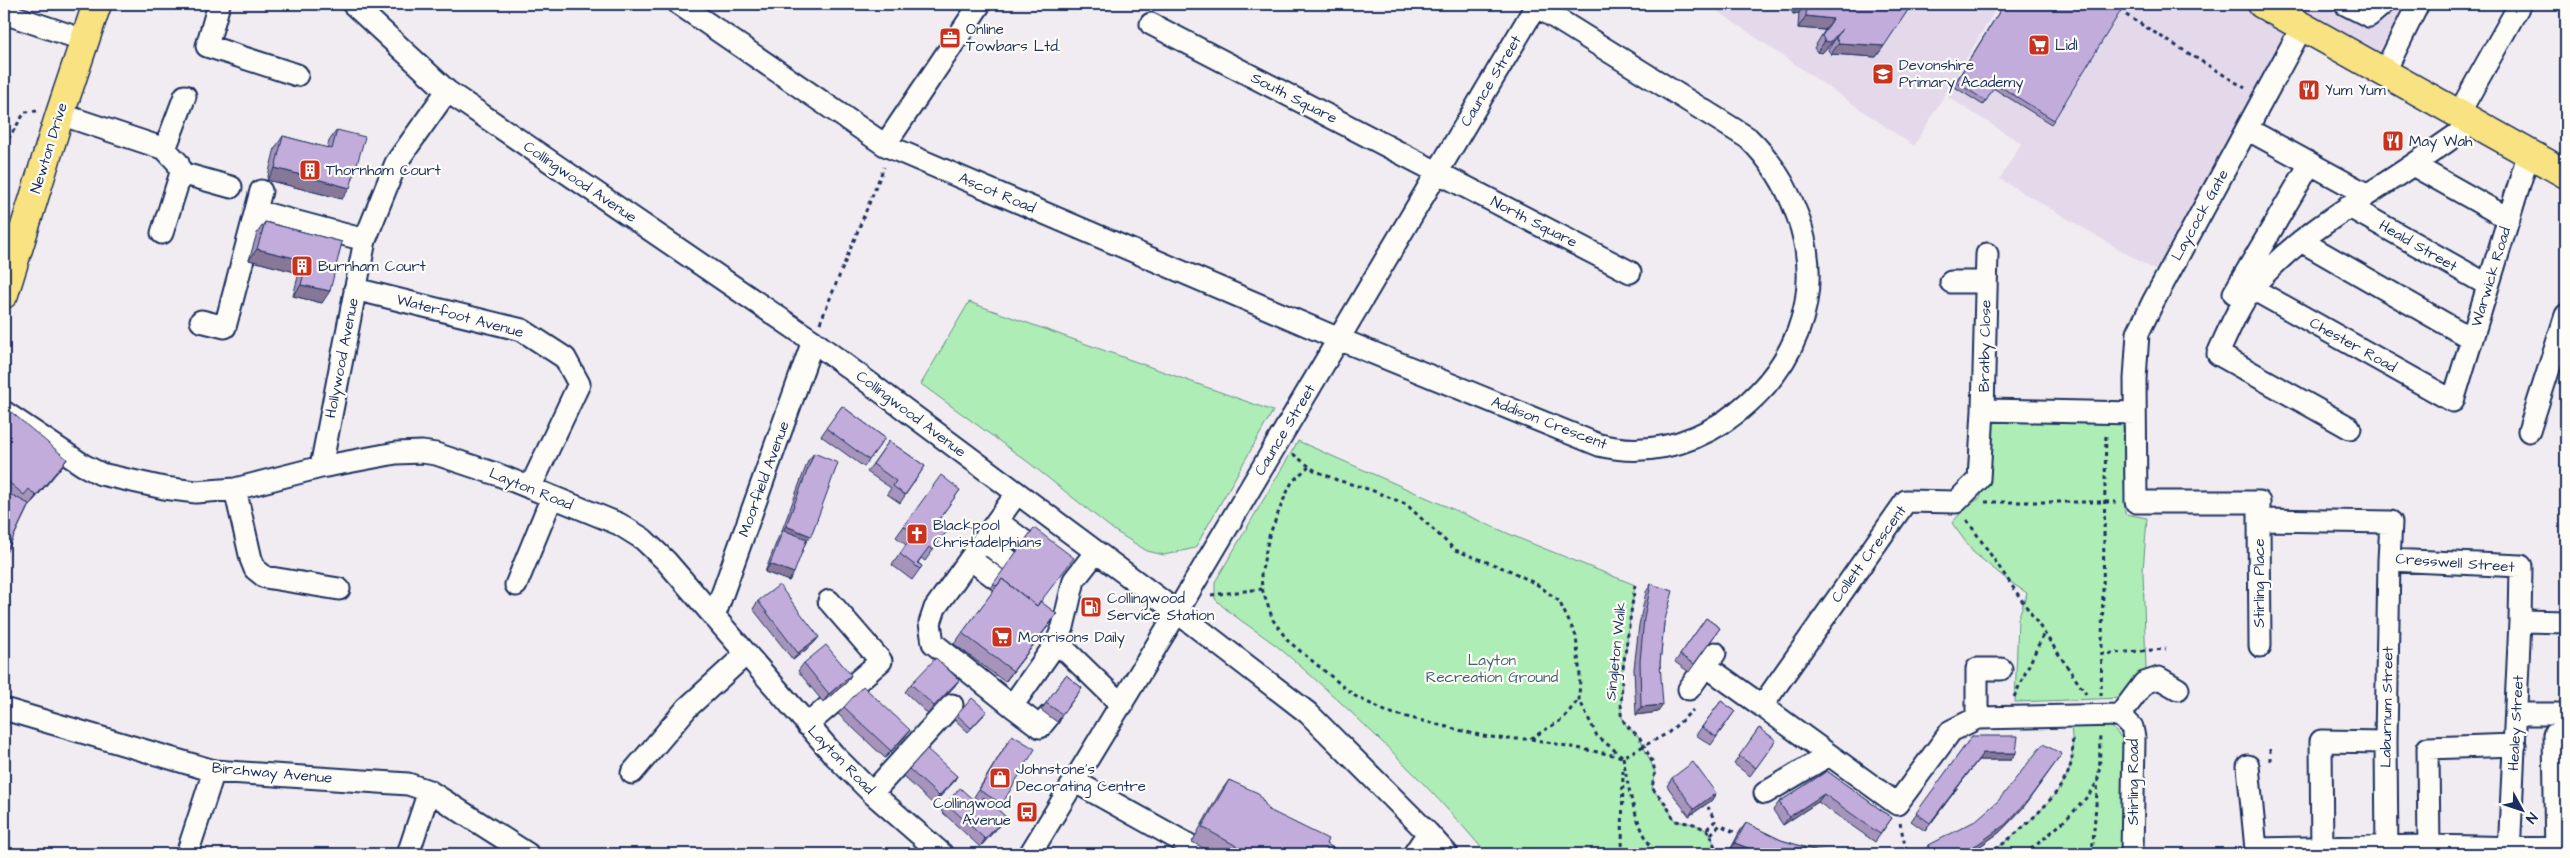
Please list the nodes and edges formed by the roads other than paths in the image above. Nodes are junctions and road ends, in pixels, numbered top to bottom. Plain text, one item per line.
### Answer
1 (97, 4) edge
2 (219, 4) edge
3 (353, 4) edge
4 (679, 4) edge
5 (980, 4) edge
6 (1535, 4) edge
7 (2262, 4) edge
8 (2345, 4) edge
9 (2383, 4) edge
10 (2418, 4) edge
11 (2520, 4) edge
12 (4, 13) edge
13 (1151, 24) dead end
14 (2302, 27) junction
15 (84, 40) junction
16 (2384, 73) junction
17 (296, 75) dead end
18 (447, 91) junction
19 (185, 96) dead end
20 (61, 110) junction
21 (2467, 117) junction
22 (2247, 129) junction
23 (888, 146) junction
24 (166, 149) junction
25 (2530, 152) junction
26 (2310, 164) junction
27 (2413, 165) junction
28 (1437, 172) junction
29 (181, 174) junction
30 (2566, 174) edge
31 (231, 187) dead end
32 (2366, 194) junction
33 (2348, 206) junction
34 (2508, 219) junction
35 (162, 233) dead end
36 (365, 240) junction
37 (2301, 241) junction
38 (1987, 254) dead end
39 (1630, 272) dead end
40 (1951, 282) dead end
41 (1986, 282) junction
42 (2488, 286) junction
43 (355, 290) junction
44 (2244, 291) junction
45 (4, 294) edge
46 (2566, 315) edge
47 (201, 321) dead end
48 (1339, 339) junction
49 (2472, 339) junction
50 (813, 341) junction
51 (2453, 402) joint
52 (1983, 410) junction
53 (4, 412) edge
54 (2135, 413) junction
55 (2350, 428) dead end
56 (2529, 432) dead end
57 (321, 467) junction
58 (530, 488) junction
59 (235, 489) junction
60 (1017, 493) junction
61 (552, 497) junction
62 (2259, 520) junction
63 (997, 521) junction
64 (983, 540) junction
65 (1024, 542) edge
66 (1096, 552) junction
67 (970, 559) junction
68 (2389, 560) junction
69 (1010, 561) edge
70 (997, 579) edge
71 (516, 585) dead end
72 (339, 589) dead end
73 (1050, 590) edge
74 (828, 601) dead end
75 (1068, 603) junction
76 (1182, 605) junction
77 (1043, 612) edge
78 (714, 617) junction
79 (2520, 621) junction
80 (2566, 622) edge
81 (1060, 634) junction
82 (2260, 646) dead end
83 (746, 655) junction
84 (2001, 669) dead end
85 (2178, 689) dead end
86 (1692, 698) road end
87 (952, 705) dead end
88 (1012, 706) junction
89 (1122, 706) junction
90 (1762, 706) junction
91 (4, 710) edge
92 (2516, 714) junction
93 (2566, 714) edge
94 (2110, 715) junction
95 (1049, 716) edge
96 (1977, 718) junction
97 (807, 725) junction
98 (2566, 734) edge
99 (2386, 742) junction
100 (2515, 745) junction
101 (1829, 755) junction
102 (2248, 766) dead end
103 (214, 771) junction
104 (632, 773) dead end
105 (1074, 781) junction
106 (429, 791) junction
107 (1764, 792) dead end
108 (872, 793) junction
109 (1428, 832) junction
110 (2387, 850) edge
111 (2429, 850) edge
112 (2559, 850) edge
113 (2270, 851) edge
114 (2322, 851) edge
115 (2509, 851) edge
116 (187, 854) edge
117 (408, 854) edge
118 (528, 854) edge
119 (942, 854) edge
120 (1030, 854) edge
121 (1205, 854) edge
122 (1414, 854) edge
123 (1447, 854) edge
124 (2132, 854) edge

1 - 15 main road, Newton Drive
2 - 17 street
3 - 18 street, Collingwood Avenue
4 - 23 street, Ascot Road
5 - 23 street
6 - 28 street, Caunce Street
6 - 48 street, Addison Crescent
7 - 14 main road
8 - 9 street
10 - 16 street
11 - 21 street
12 - 15 street
13 - 28 street, South Square
14 - 16 main road
14 - 22 street, Laycock Gate
15 - 20 main road, Newton Drive
16 - 21 main road
18 - 36 street, Hollywood Avenue
18 - 50 street, Collingwood Avenue
19 - 24 street
20 - 24 street
20 - 45 main road, Newton Drive
21 - 25 main road
21 - 27 street
22 - 26 street
22 - 54 street, Laycock Gate
23 - 48 street, Ascot Road
24 - 29 street
25 - 30 main road
25 - 34 street, Warwick Road
26 - 32 street
26 - 44 street
27 - 32 street
27 - 34 street
28 - 39 street, North Square
28 - 48 street, Caunce Street
29 - 31 street
29 - 35 street
32 - 33 street
33 - 37 street
33 - 42 street, Heald Street
34 - 42 street, Warwick Road
36 - 43 street, Hollywood Avenue
36 - 47 street
37 - 44 street
37 - 49 street
38 - 41 street, Bratby Close
40 - 41 street, Bratby Close
41 - 52 street, Bratby Close
42 - 49 street, Warwick Road
43 - 57 street, Hollywood Avenue
43 - 58 street, Waterfoot Avenue
44 - 51 street, Chester Road
44 - 55 street
46 - 56 street
48 - 76 street, Caunce Street
49 - 51 street, Warwick Road
50 - 60 street, Collingwood Avenue
50 - 78 street, Moorfield Avenue
52 - 54 street
52 - 90 street, Collett Crescent
53 - 59 street, Layton Road
54 - 62 street
57 - 58 street, Layton Road
57 - 59 street, Layton Road
58 - 61 street, Layton Road
59 - 72 street
60 - 63 street
60 - 66 street, Collingwood Avenue
61 - 71 street
61 - 78 street, Layton Road
62 - 68 street, Cresswell Street
62 - 82 street, Stirling Place
63 - 64 street
63 - 65 street
64 - 67 street
64 - 69 street
66 - 75 street
66 - 76 street, Collingwood Avenue
67 - 70 street
67 - 88 street
68 - 79 street, Cresswell Street
68 - 99 street, Laburnum Street
73 - 75 street
74 - 97 street
75 - 81 street
76 - 89 street, Caunce Street
76 - 109 street, Collingwood Avenue
77 - 81 street
78 - 83 street, Layton Road
79 - 80 street
79 - 92 street, Healey Street
81 - 88 street
81 - 89 street
83 - 97 street, Layton Road
83 - 104 street
84 - 96 street
85 - 94 street
86 - 90 street
87 - 108 street
88 - 95 street
89 - 105 street, Caunce Street
90 - 101 street
91 - 103 street, Birchway Avenue
92 - 93 street
92 - 100 street, Healey Street
94 - 96 street
94 - 124 street, Stirling Road
96 - 101 street
97 - 108 street, Layton Road
98 - 112 street
99 - 110 street, Laburnum Street
99 - 114 street
100 - 111 street
100 - 115 street, Healey Street
101 - 107 street
102 - 113 street
103 - 106 street, Birchway Avenue
103 - 116 street
105 - 120 street, Caunce Street
105 - 121 street
106 - 117 street
106 - 118 street, Birchway Avenue
108 - 119 street, Layton Road
109 - 122 street
109 - 123 street, Collingwood Avenue
110 - 111 street
110 - 114 street
111 - 115 street
112 - 115 street
113 - 114 street

